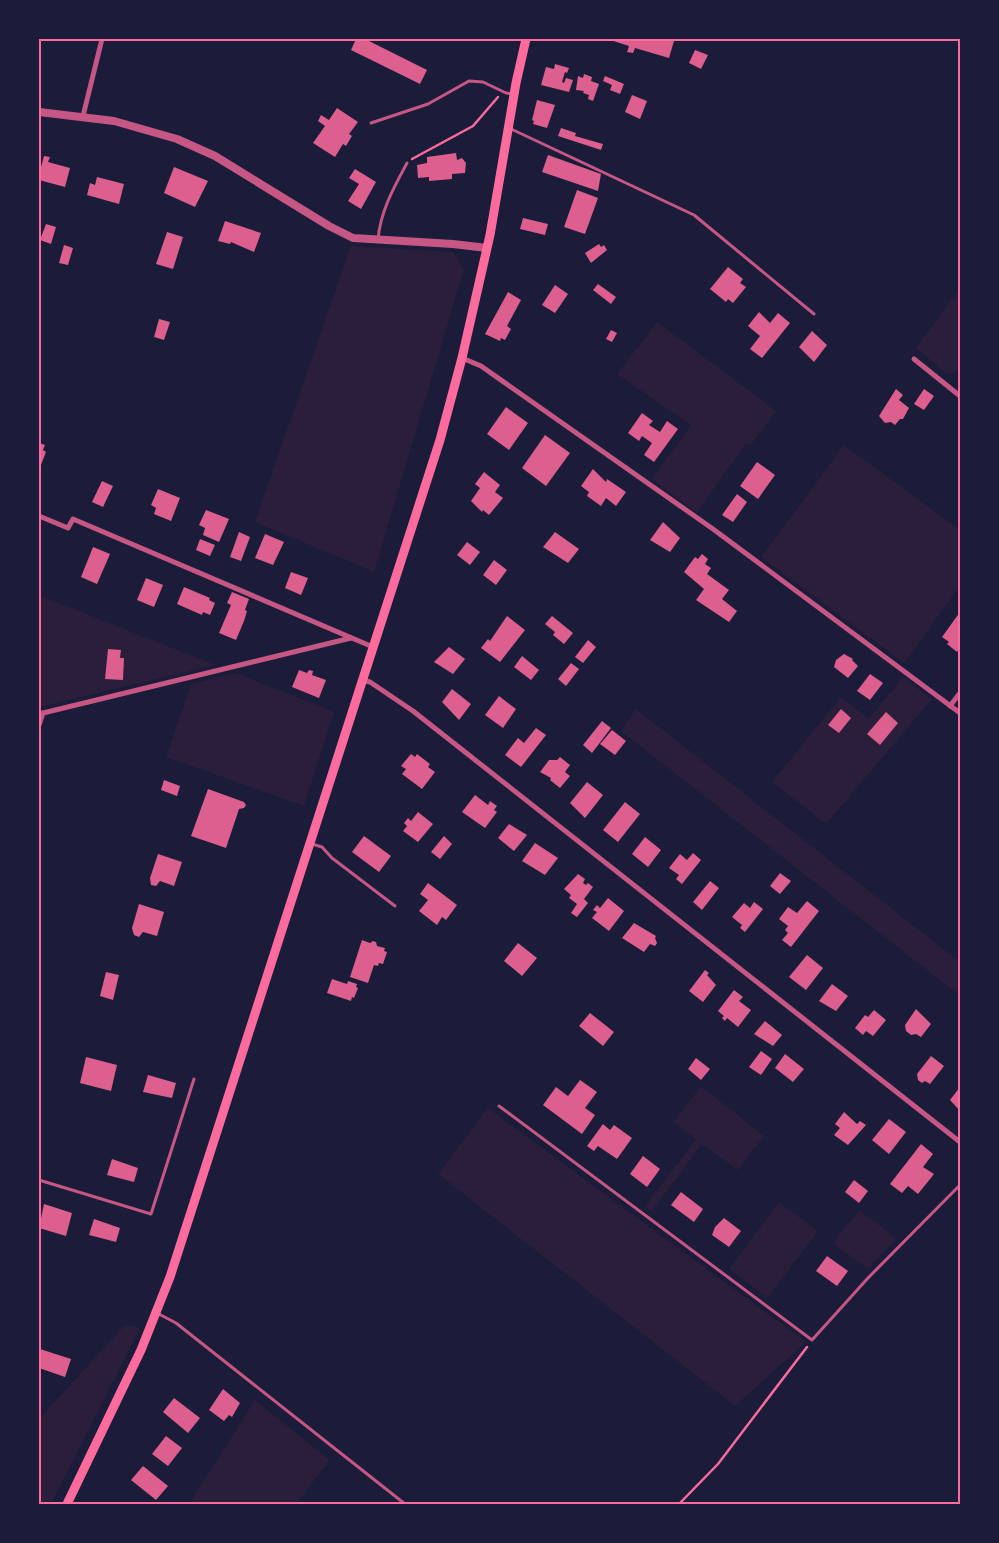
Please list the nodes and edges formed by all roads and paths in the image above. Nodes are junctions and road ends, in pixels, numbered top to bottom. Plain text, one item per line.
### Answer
1 (102, 39) edge
2 (526, 39) edge
3 (510, 94) junction
4 (39, 112) edge
5 (83, 116) junction
6 (371, 123) dead end
7 (508, 128) junction
8 (407, 163) joint
9 (378, 240) junction
10 (486, 248) junction
11 (814, 314) dead end
12 (462, 358) junction
13 (914, 359) dead end
14 (960, 396) edge
15 (39, 516) edge
16 (352, 638) junction
17 (374, 647) junction
18 (363, 680) junction
19 (960, 692) edge
20 (950, 706) junction
21 (41, 713) edge
22 (960, 713) edge
23 (39, 726) edge
24 (311, 844) junction
25 (395, 906) dead end
26 (194, 1079) dead end
27 (499, 1106) dead end
28 (960, 1142) edge
29 (39, 1180) edge
30 (960, 1185) edge
31 (157, 1312) junction
32 (812, 1340) junction
33 (67, 1504) edge
34 (405, 1504) edge
35 (679, 1504) edge

1 - 5 street
2 - 3 main road
3 - 6 lane
3 - 7 main road
3 - 8 path
4 - 5 street
5 - 9 street
7 - 10 main road
7 - 11 lane
8 - 9 lane
9 - 10 street
10 - 12 main road
12 - 17 main road
12 - 20 street
13 - 14 street
15 - 16 street
16 - 17 street
16 - 21 street
17 - 18 main road
18 - 24 main road
18 - 28 street
19 - 20 street
20 - 22 street
21 - 23 street
24 - 25 lane
24 - 31 main road
26 - 29 lane
27 - 32 lane
30 - 32 lane
31 - 33 main road
31 - 34 lane
32 - 35 path

